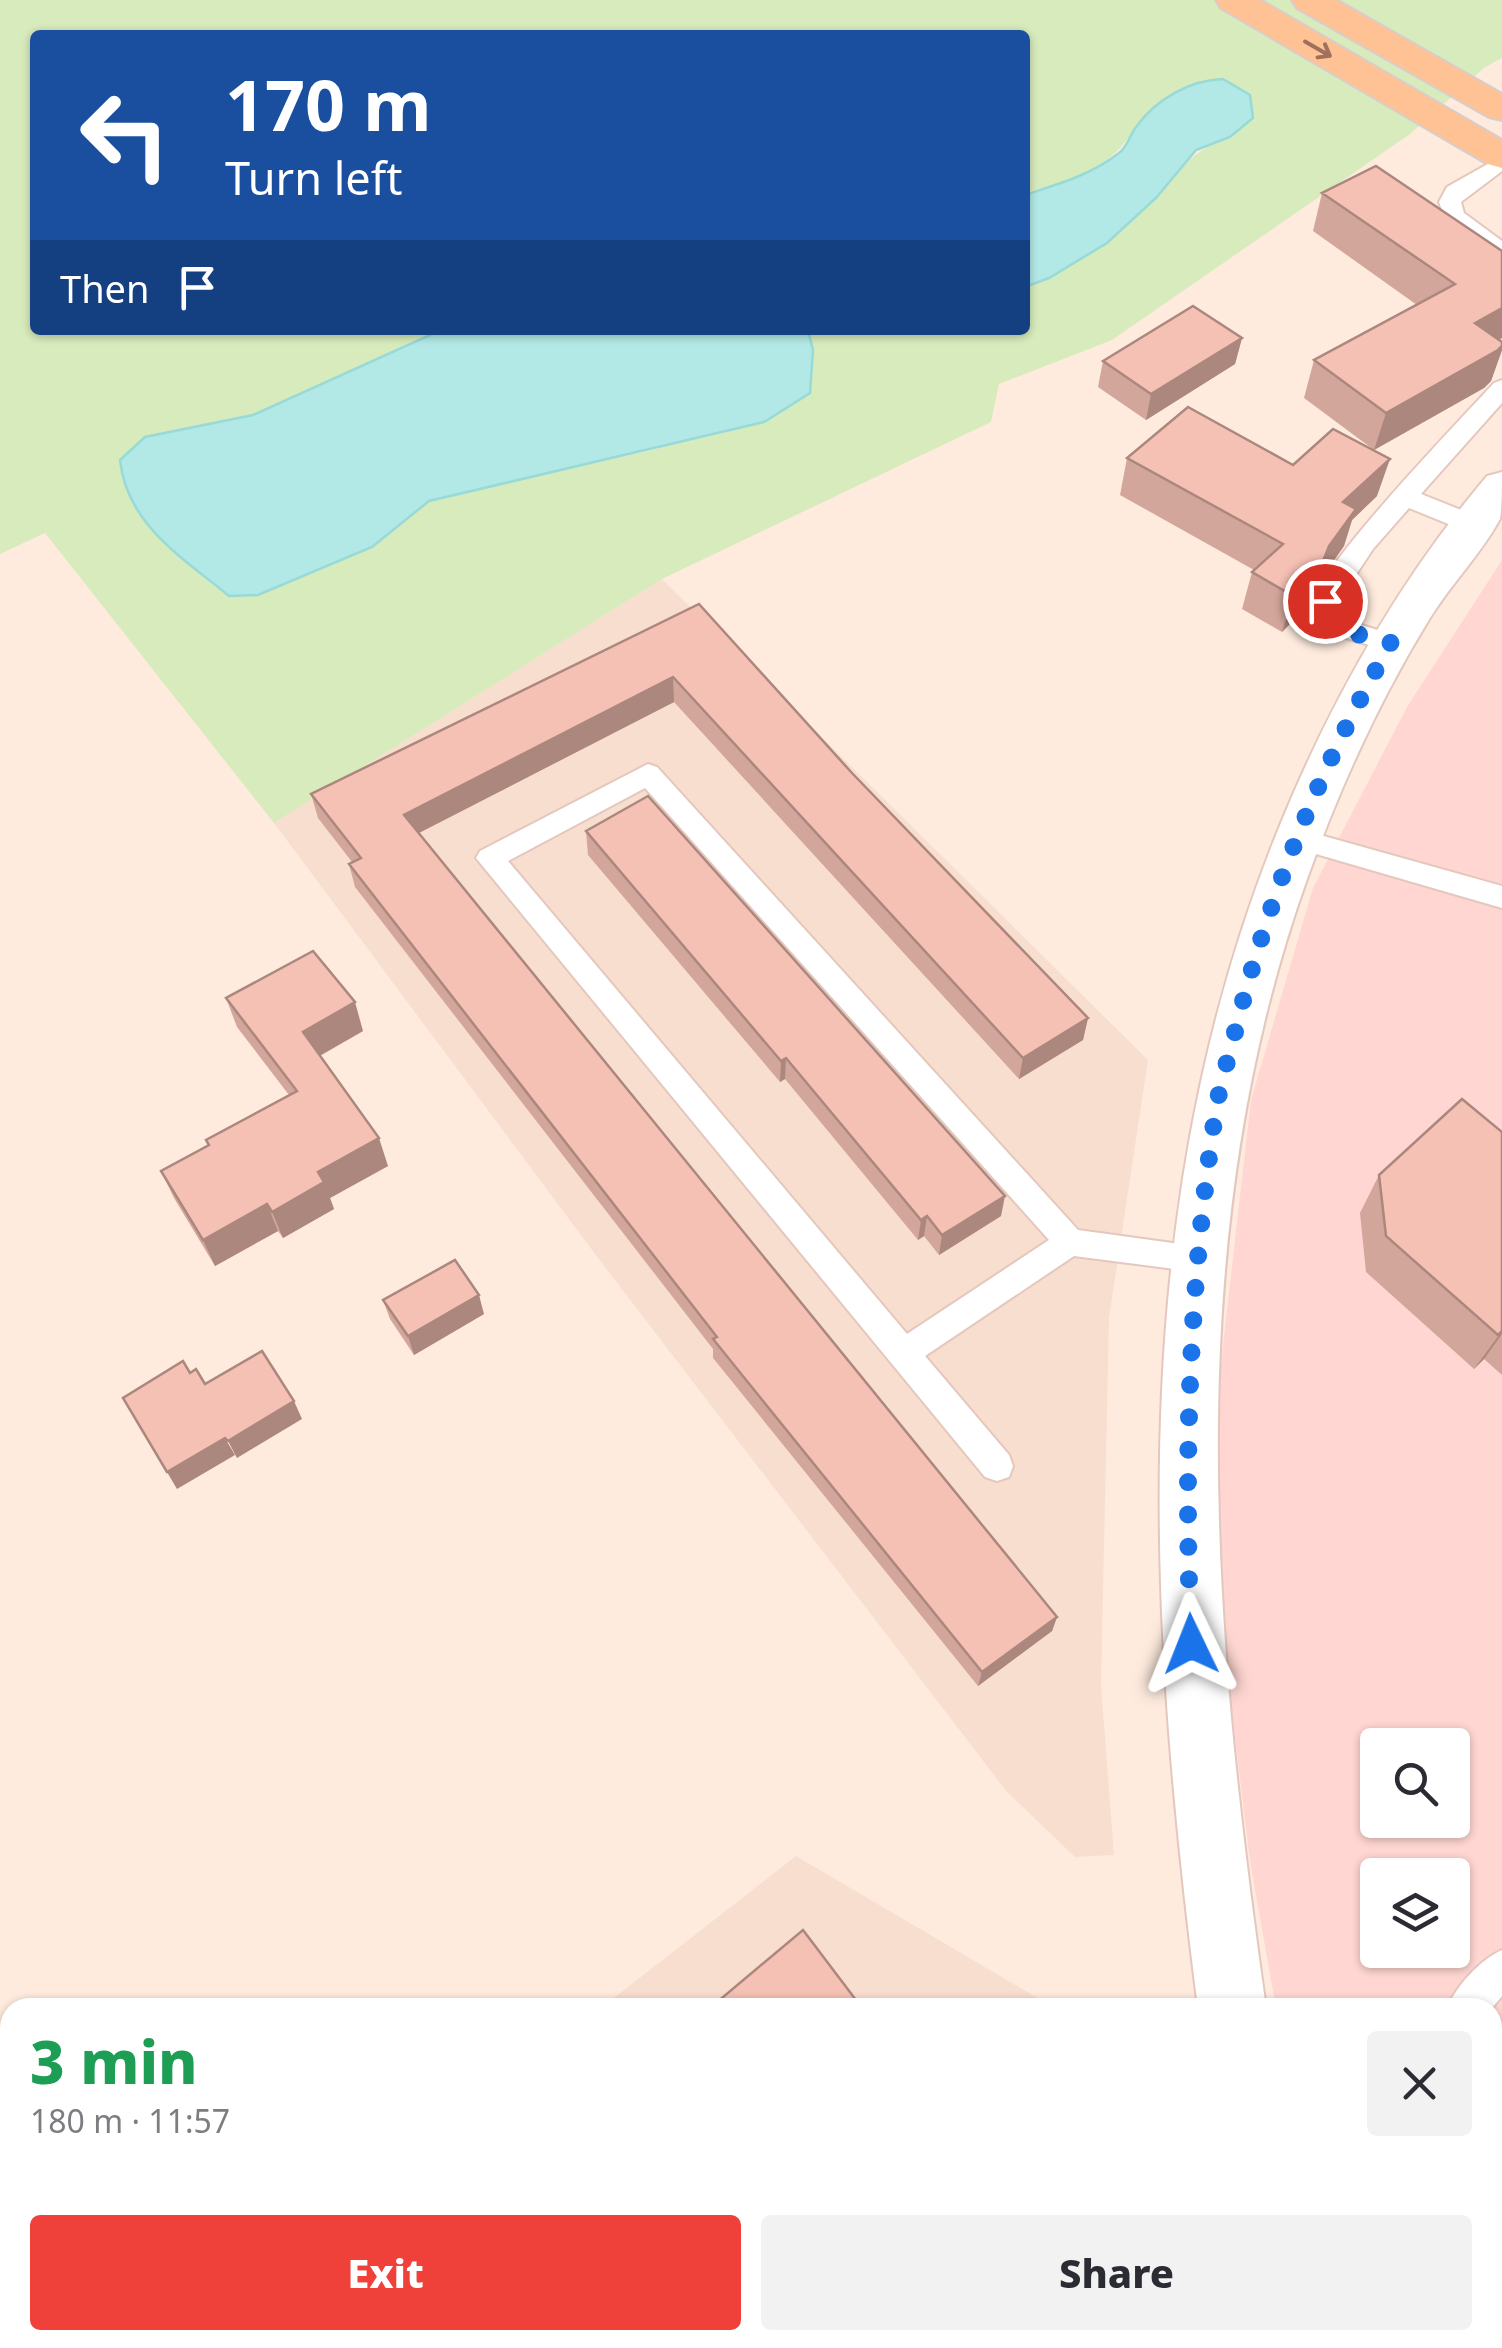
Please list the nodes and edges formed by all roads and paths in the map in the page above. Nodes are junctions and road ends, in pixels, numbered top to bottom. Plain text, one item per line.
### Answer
1 (1234, 0) edge
2 (1310, 0) edge
3 (1497, 100) edge
4 (1502, 159) edge
5 (1502, 252) edge
6 (1502, 388) edge
7 (1406, 496) junction
8 (1487, 505) edge
9 (1391, 643) junction
10 (1295, 838) junction
11 (1502, 897) edge
12 (1070, 1242) junction
13 (1198, 1258) junction
14 (903, 1354) junction
15 (996, 1466) dead end
16 (1502, 1969) edge
17 (1231, 1998) edge
18 (1475, 1998) edge

1 -> 4 main road
2 - 3 main road
4 - 5 lane
6 - 7 lane
7 - 8 lane
7 - 9 lane
8 - 9 street
9 - 10 street
10 - 11 lane
10 - 13 street
12 - 13 lane
12 - 14 lane
12 - 14 lane
13 - 17 street
14 - 15 lane
16 - 18 lane

